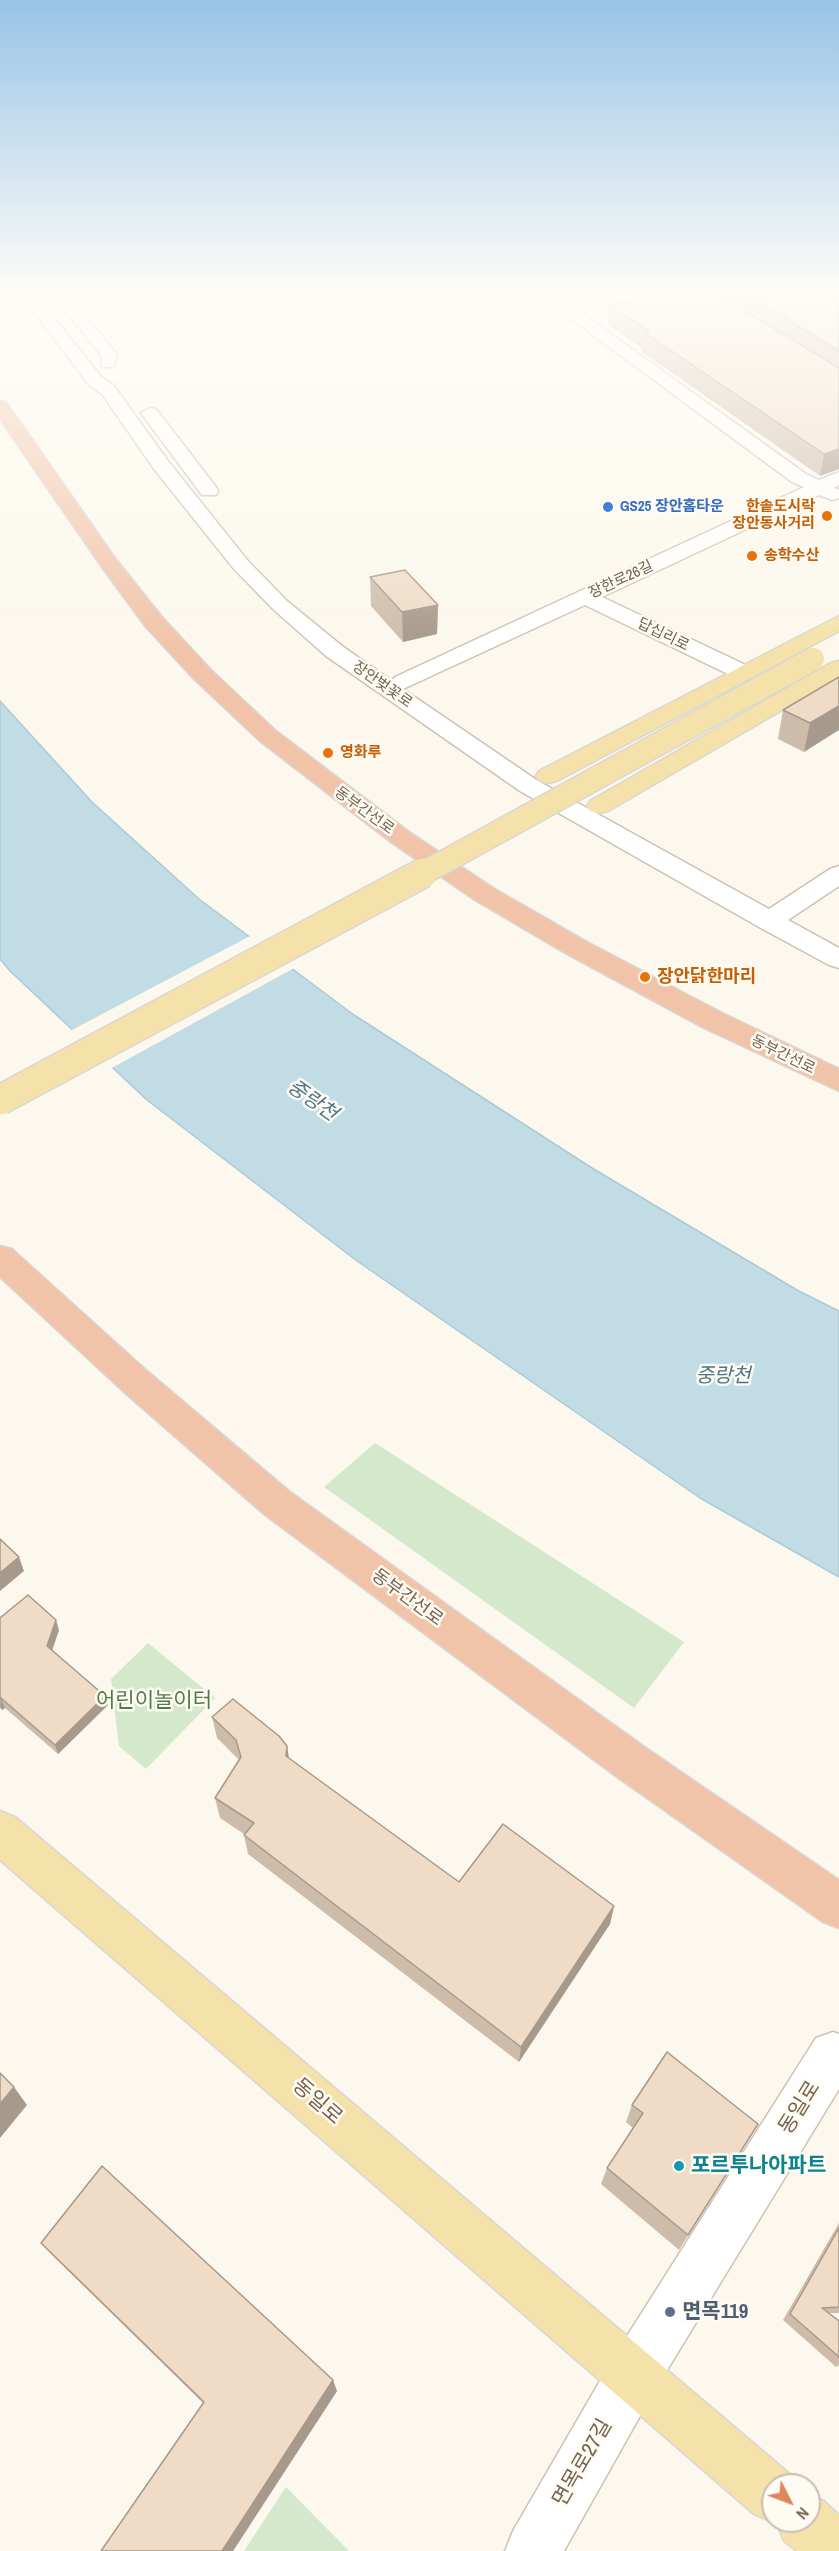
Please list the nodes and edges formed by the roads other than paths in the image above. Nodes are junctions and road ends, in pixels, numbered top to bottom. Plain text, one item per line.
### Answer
1 (4, 412) edge
2 (124, 412) edge
3 (149, 412) edge
4 (707, 412) edge
5 (194, 436) dead end
6 (172, 440) junction
7 (148, 445) junction
8 (839, 478) edge
9 (818, 488) junction
10 (839, 496) edge
11 (221, 508) dead end
12 (242, 537) dead end
13 (585, 597) junction
14 (839, 622) edge
15 (839, 645) edge
16 (839, 668) edge
17 (742, 672) junction
18 (403, 682) junction
19 (548, 776) junction
20 (599, 806) junction
21 (839, 874) edge
22 (776, 915) junction
23 (839, 940) edge
24 (839, 959) edge
25 (839, 1082) edge
26 (0, 1100) edge
27 (0, 1258) edge
28 (0, 1832) edge
29 (839, 1906) edge
30 (833, 2055) dead end
31 (633, 2374) junction
32 (761, 2484) edge
33 (818, 2533) edge
34 (533, 2551) edge
35 (839, 2551) edge

1 - 25 highway, 동부간선로
2 - 7 street, 장안벚꽃로
3 - 6 street
4 - 9 street
5 - 6 street
6 - 7 street
6 - 11 street
7 - 22 street, 장안벚꽃로
8 - 9 street, 장한로26길
9 - 10 street
9 - 13 street, 장한로26길
12 - 18 street, 장안벚꽃로
13 - 17 street, 답십리로
13 - 18 street, 장한로26길
14 - 17 main road
15 - 26 main road, bridge
16 - 20 main road
17 - 19 main road
18 - 19 street, 장안벚꽃로
19 - 20 street, 장안벚꽃로
20 - 22 street, 장안벚꽃로
21 - 22 street
22 - 23 street, 장안벚꽃로
22 - 24 street, 장안벚꽃로
27 - 29 highway, 동부간선로
28 - 31 main road, 동일로
30 - 31 street, 동일로
31 - 32 main road, 동일로
31 - 34 street, 면목로27길
33 - 35 main road

